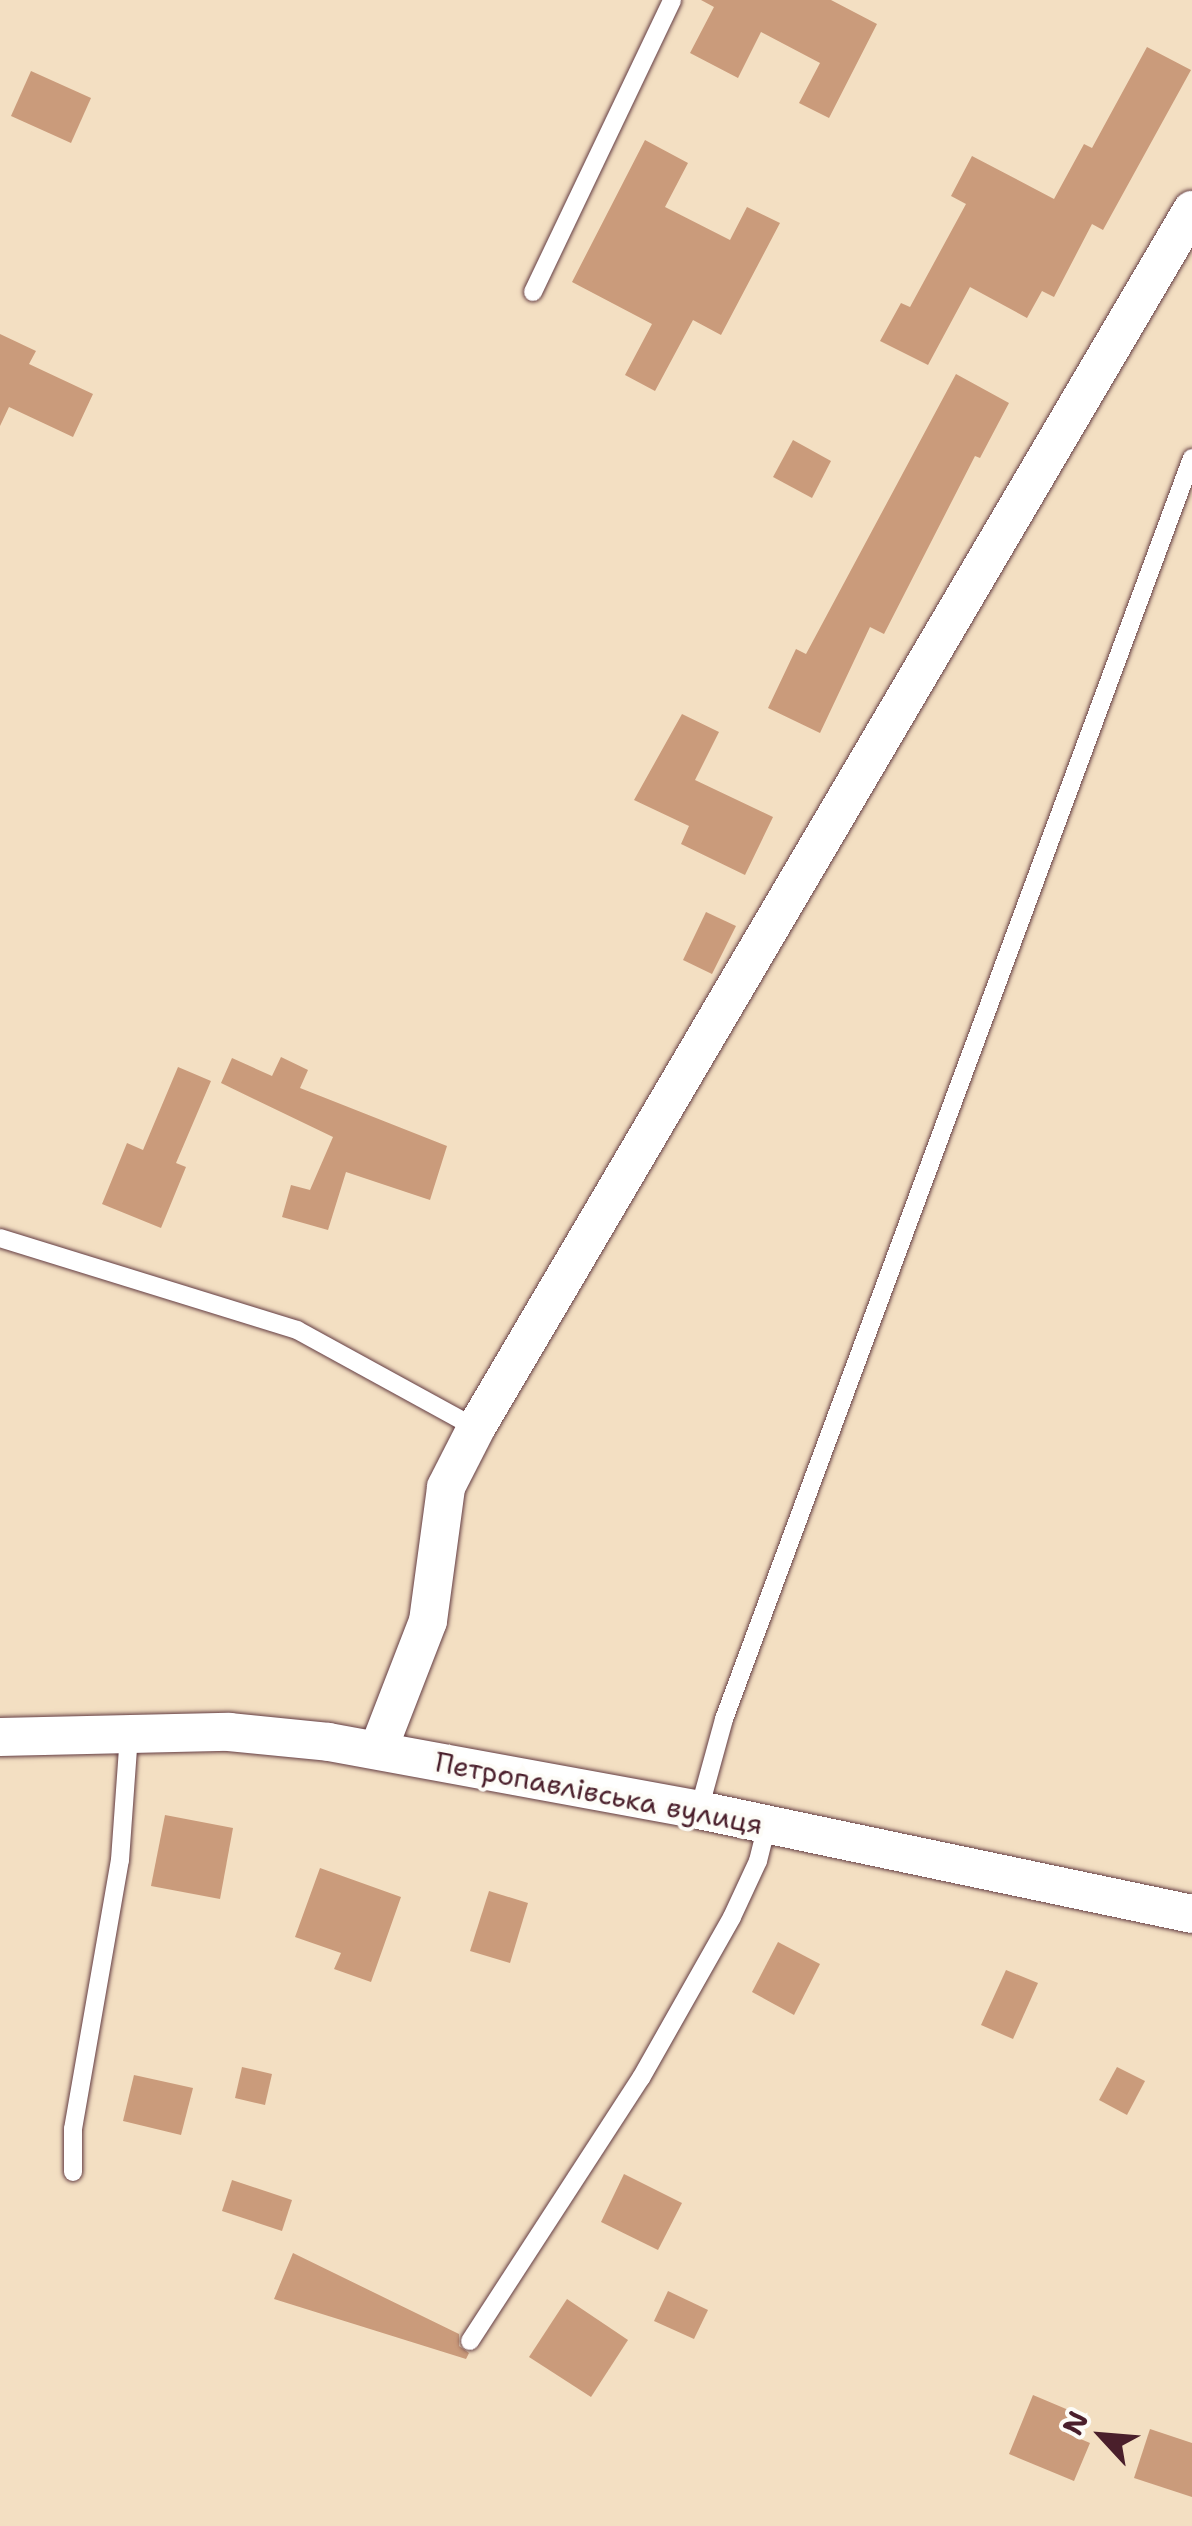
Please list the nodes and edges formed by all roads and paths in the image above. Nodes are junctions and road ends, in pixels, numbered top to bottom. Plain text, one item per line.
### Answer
1 (672, 0) edge
2 (1192, 210) edge
3 (533, 292) dead end
4 (1192, 458) edge
5 (0, 1238) edge
6 (476, 1428) junction
7 (129, 1732) junction
8 (0, 1737) edge
9 (378, 1750) junction
10 (699, 1810) junction
11 (767, 1825) junction
12 (1192, 1914) edge
13 (73, 2172) dead end
14 (470, 2341) dead end

1 - 3 lane
2 - 6 street
4 - 10 lane
5 - 6 lane
6 - 9 street
7 - 8 street, Петропавлівська вулиця
7 - 9 street, Петропавлівська вулиця
7 - 13 lane
9 - 10 street, Петропавлівська вулиця
10 - 11 street, Петропавлівська вулиця
11 - 12 street, Петропавлівська вулиця
11 - 14 lane

